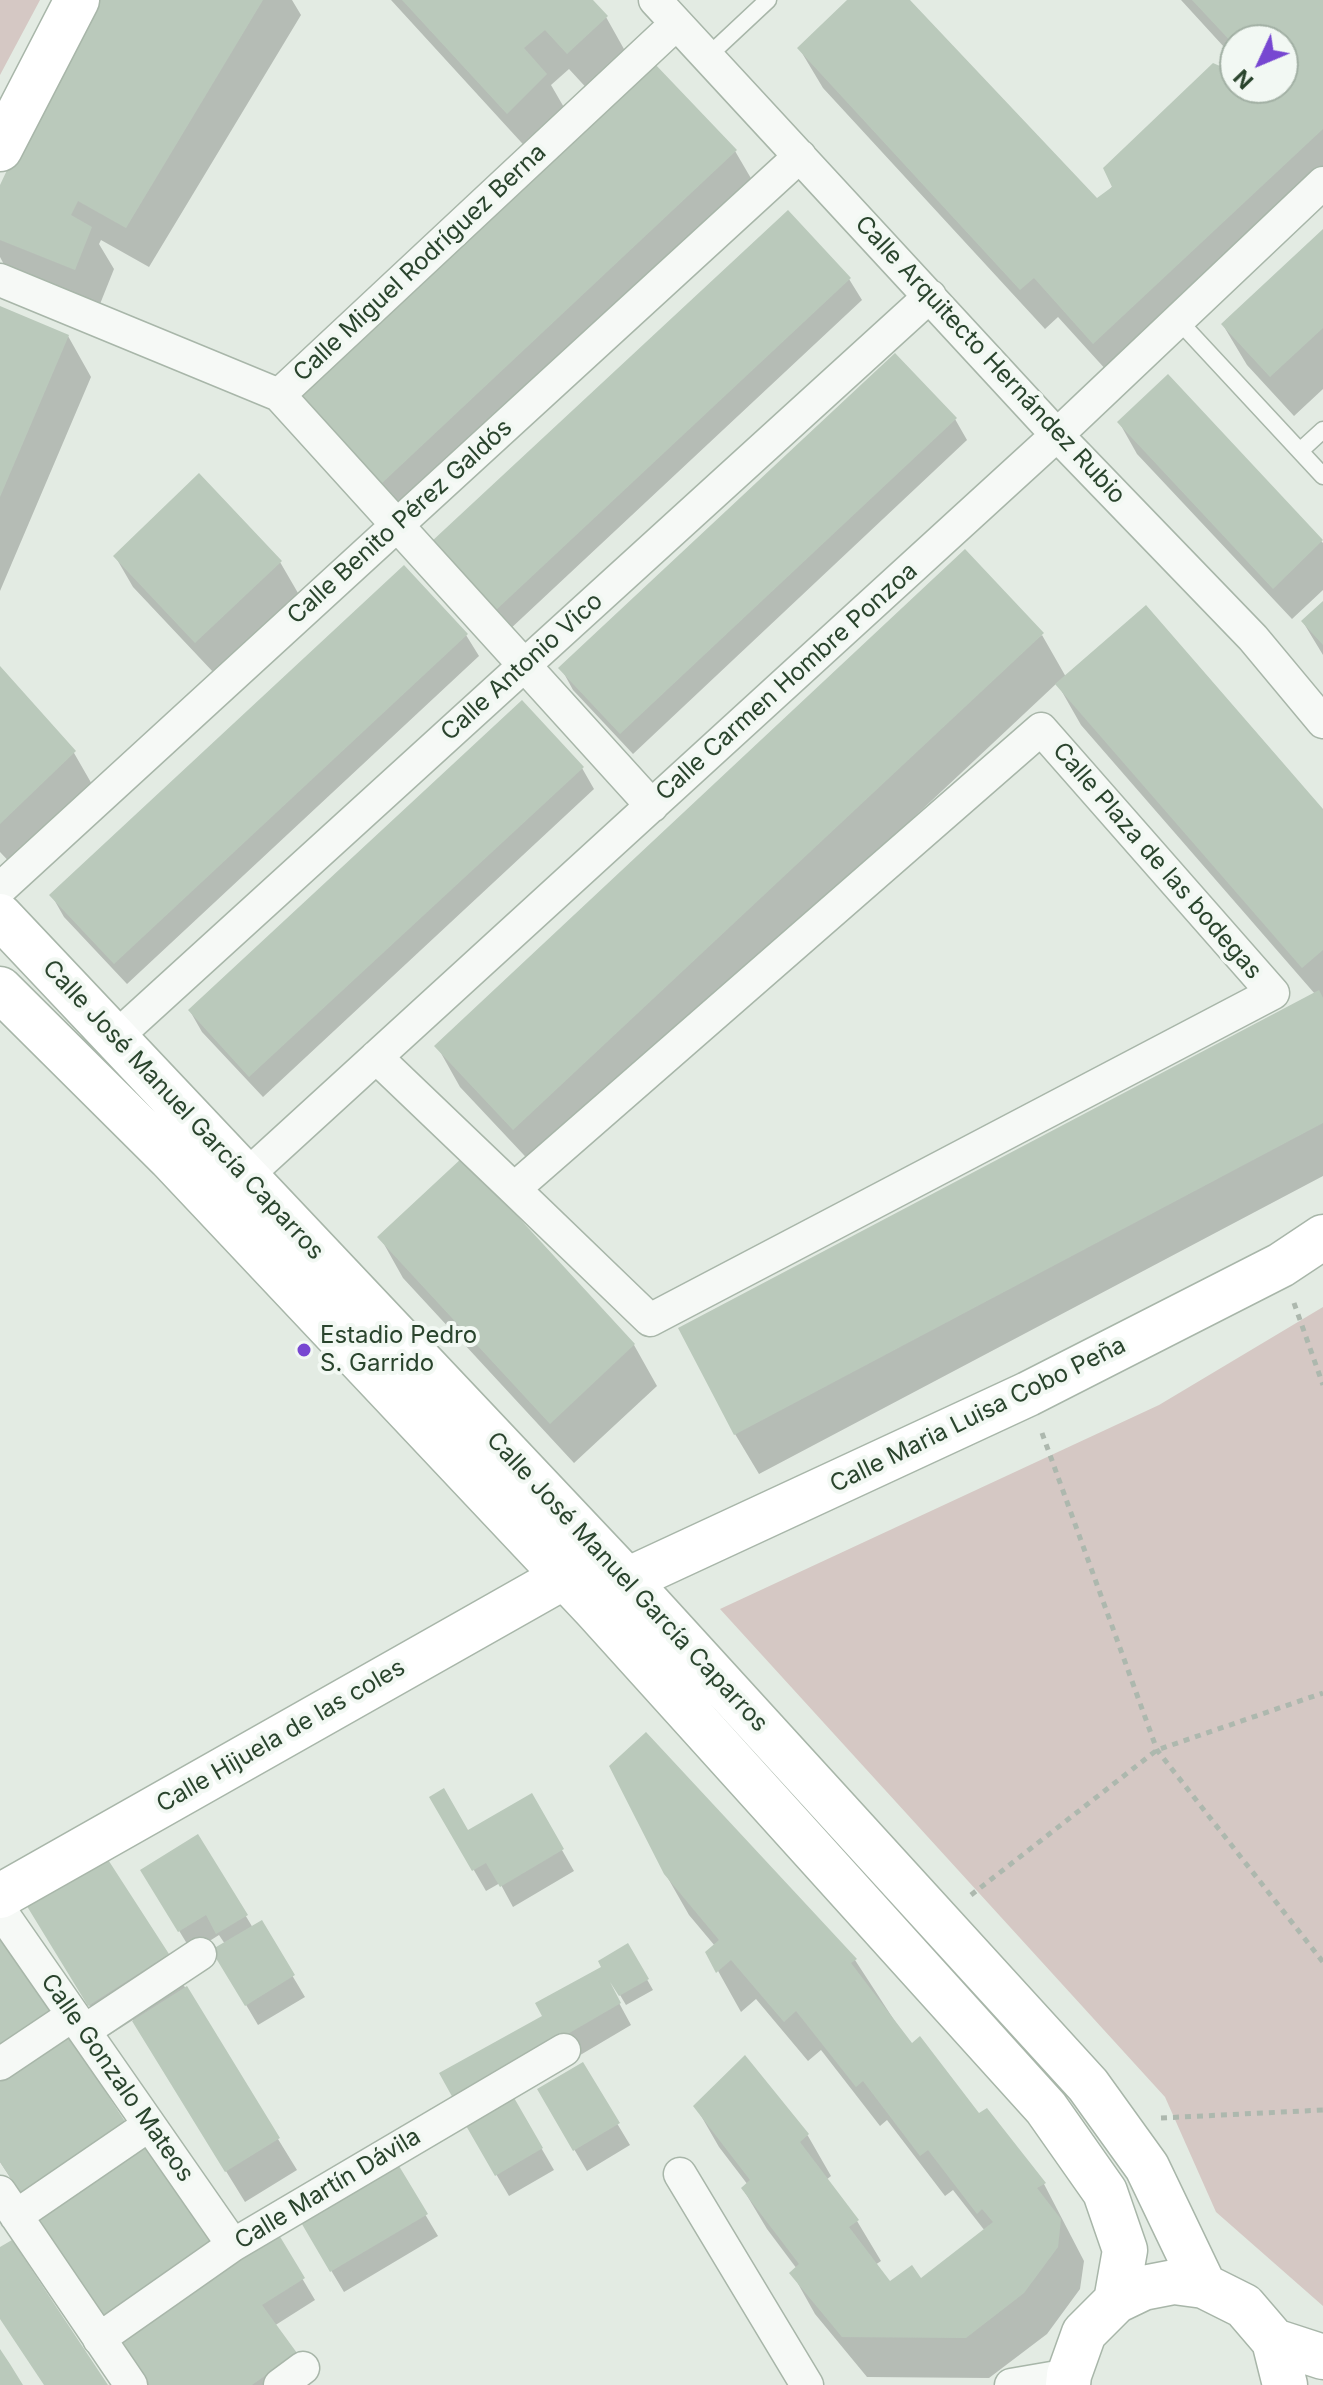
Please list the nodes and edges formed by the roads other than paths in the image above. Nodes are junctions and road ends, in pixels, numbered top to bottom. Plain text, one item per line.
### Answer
1 (77, 0) edge
2 (655, 0) edge
3 (768, 0) edge
4 (676, 24) junction
5 (707, 57) junction
6 (0, 149) edge
7 (800, 156) junction
8 (1323, 183) edge
9 (0, 280) edge
10 (930, 296) junction
11 (1178, 320) junction
12 (279, 395) junction
13 (1323, 430) edge
14 (1057, 435) junction
15 (1300, 451) junction
16 (1323, 476) edge
17 (397, 525) junction
18 (524, 665) junction
19 (1323, 722) edge
20 (652, 806) junction
21 (0, 889) edge
22 (0, 916) edge
23 (0, 989) edge
24 (115, 1038) junction
25 (376, 1057) junction
26 (245, 1177) junction
27 (514, 1189) junction
28 (1323, 1237) edge
29 (562, 1578) junction
30 (627, 1580) junction
31 (0, 1896) edge
32 (0, 1910) edge
33 (200, 1954) dead end
34 (78, 2023) junction
35 (564, 2050) dead end
36 (0, 2064) edge
37 (149, 2125) junction
38 (680, 2174) dead end
39 (8, 2204) edge
40 (233, 2245) junction
41 (1204, 2286) junction
42 (1116, 2301) junction
43 (99, 2339) junction
44 (1274, 2341) junction
45 (1323, 2357) edge
46 (1068, 2380) edge
47 (131, 2385) edge
48 (807, 2385) edge
49 (1011, 2385) edge
50 (1285, 2385) edge

1 - 6 street
2 - 4 street, Calle Arquitecto Hernández Rubio
3 - 5 lane
4 - 5 street, Calle Arquitecto Hernández Rubio
4 - 12 street, Calle Miguel Rodríguez Berna
5 - 7 street, Calle Arquitecto Hernández Rubio
7 - 10 street, Calle Arquitecto Hernández Rubio
7 - 17 street, Calle Benito Pérez Galdós
8 - 11 street, Calle Carmen Hombre Ponzoa
9 - 12 street, Calle Miguel Rodríguez Berna
10 - 14 street, Calle Arquitecto Hernández Rubio
10 - 18 street, Calle Antonio Vico
11 - 14 street, Calle Carmen Hombre Ponzoa
11 - 15 lane
12 - 17 street
13 - 15 lane
14 - 19 street, Calle Arquitecto Hernández Rubio
14 - 20 street, Calle Carmen Hombre Ponzoa
15 - 16 lane
17 - 18 street
17 - 21 street, Calle Benito Pérez Galdós
18 - 20 street
18 - 24 street, Calle Antonio Vico
20 - 25 street, Calle Carmen Hombre Ponzoa
22 - 24 street, Calle José Manuel García Caparros
23 - 29 street, Calle José Manuel García Caparros
24 - 26 street, Calle José Manuel García Caparros
25 - 26 street, Calle Carmen Hombre Ponzoa
25 - 27 street, Calle Plaza de las bodegas
26 - 30 street, Calle José Manuel García Caparros
27 - 27 street, Calle Plaza de las bodegas
28 - 30 street, Calle Maria Luisa Cobo Peña
29 - 31 street, Calle Hijuela de las coles
29 - 42 street, Calle José Manuel García Caparros
30 - 41 street, Calle José Manuel García Caparros
32 - 34 street, Calle Gonzalo Mateos
33 - 34 street
34 - 36 street
34 - 37 street, Calle Gonzalo Mateos
35 - 40 street, Calle Martín Dávila
37 - 39 street
37 - 40 street, Calle Gonzalo Mateos
38 - 48 street
39 - 43 street
40 - 43 street, Calle Martín Dávila
41 - 42 street
41 - 44 street
42 - 46 street
43 - 47 street
44 - 45 street
44 - 50 street
46 - 49 street

